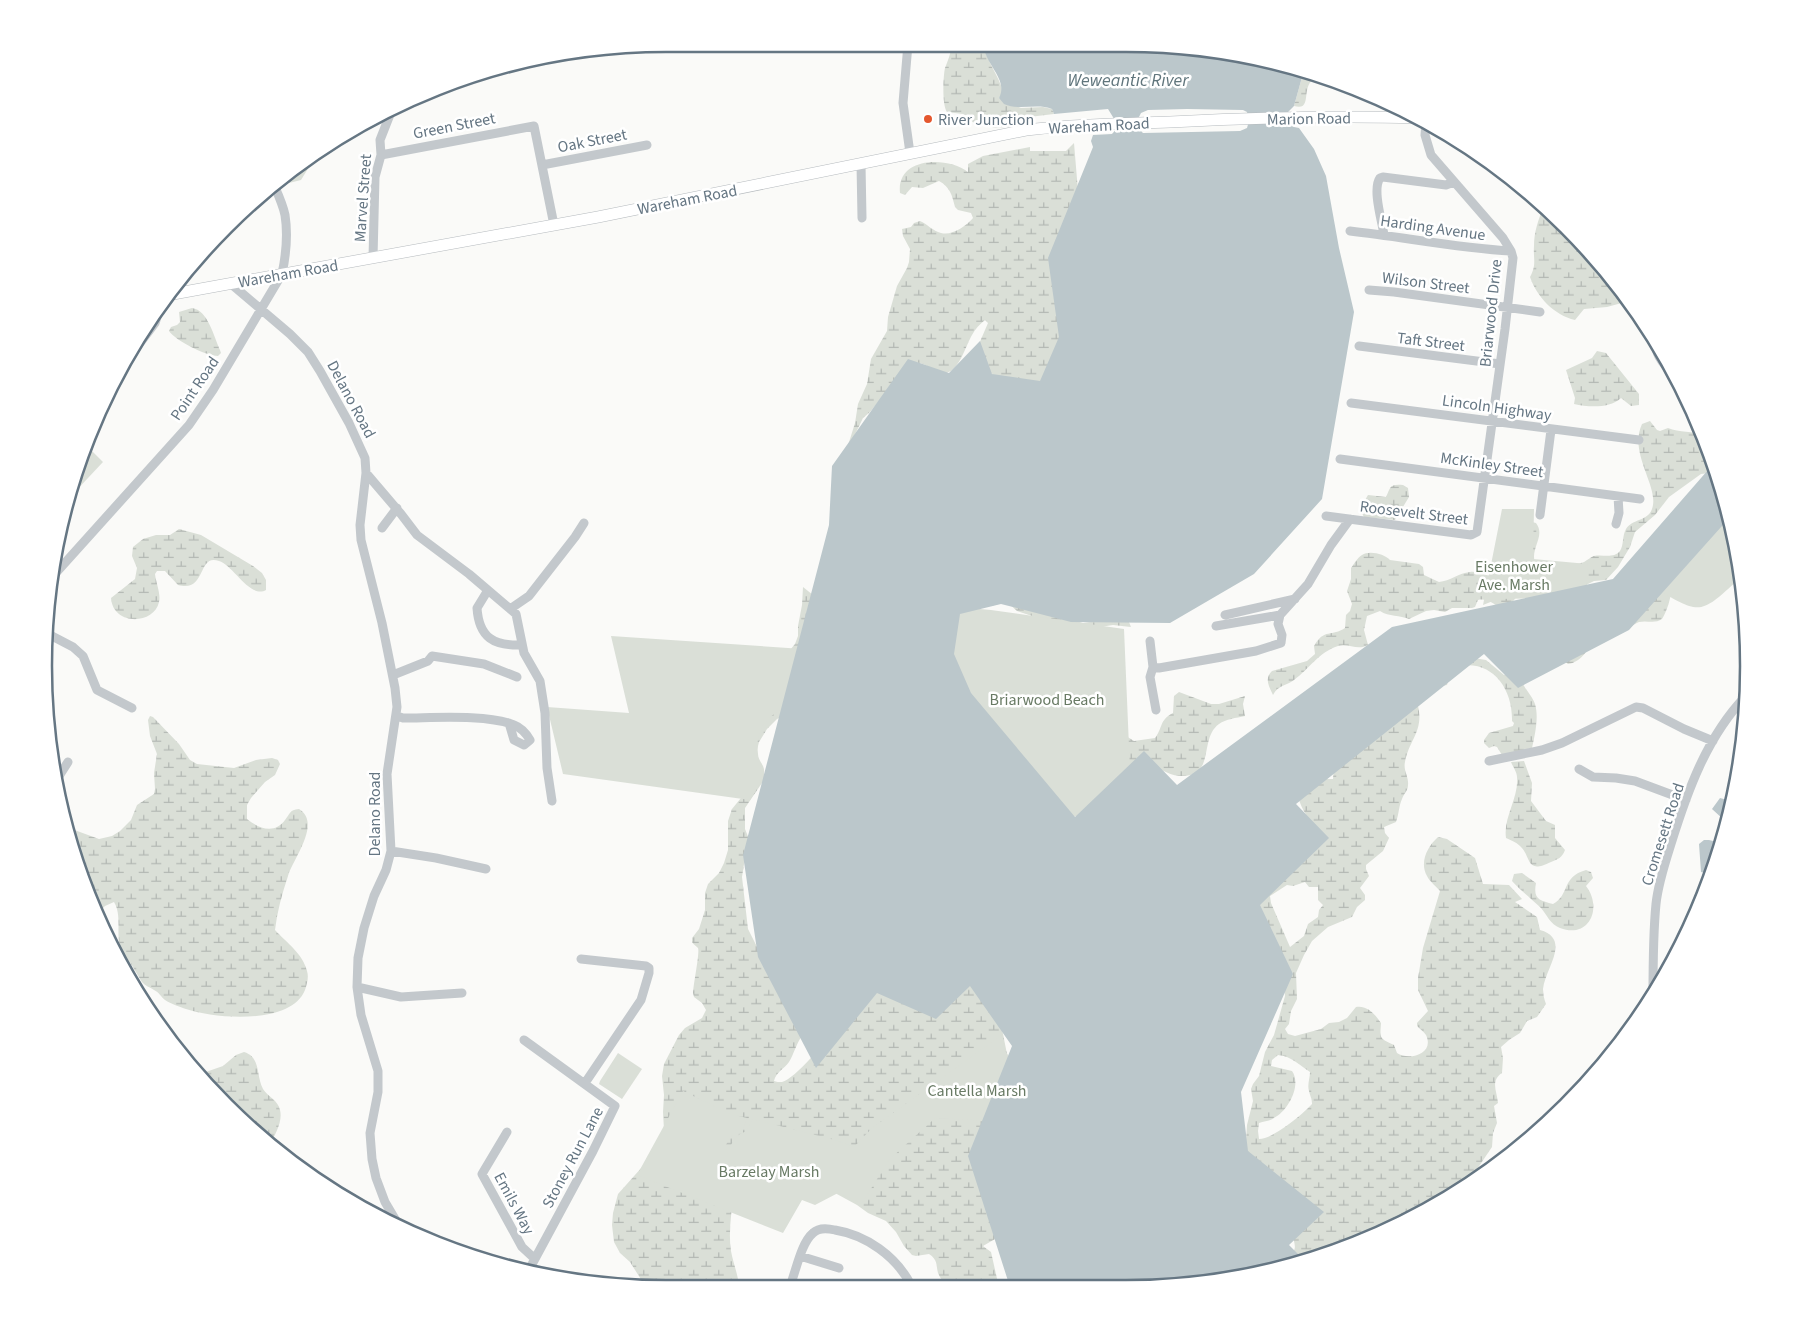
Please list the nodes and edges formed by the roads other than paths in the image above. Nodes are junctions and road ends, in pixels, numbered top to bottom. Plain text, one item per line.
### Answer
1 (907, 52) edge
2 (1402, 118) edge
3 (388, 120) edge
4 (1201, 121) joint
5 (1425, 130) edge
6 (647, 145) dead end
7 (910, 153) junction
8 (380, 155) junction
9 (860, 164) junction
10 (542, 165) junction
11 (1454, 182) junction
12 (277, 192) edge
13 (862, 218) dead end
14 (554, 225) junction
15 (1350, 231) dead end
16 (1384, 235) junction
17 (1511, 251) junction
18 (373, 258) junction
19 (282, 274) junction
20 (230, 283) junction
21 (1369, 290) dead end
22 (179, 293) edge
23 (1507, 307) junction
24 (261, 309) junction
25 (1540, 312) dead end
26 (1359, 346) dead end
27 (1500, 364) junction
28 (1351, 403) dead end
29 (1493, 422) junction
30 (1551, 430) junction
31 (1639, 440) dead end
32 (1340, 459) dead end
33 (366, 473) junction
34 (1485, 478) junction
35 (1544, 486) junction
36 (1618, 496) junction
37 (1640, 499) dead end
38 (397, 508) junction
39 (1540, 515) dead end
40 (1326, 516) dead end
41 (1350, 519) junction
42 (584, 523) dead end
43 (1616, 524) dead end
44 (382, 528) dead end
45 (1475, 535) joint
46 (61, 567) edge
47 (488, 590) junction
48 (1296, 598) junction
49 (510, 609) junction
50 (1225, 615) dead end
51 (1280, 615) junction
52 (1216, 626) dead end
53 (53, 637) edge
54 (1150, 641) dead end
55 (522, 645) junction
56 (1153, 667) junction
57 (393, 675) junction
58 (517, 677) dead end
59 (1739, 705) edge
60 (132, 708) dead end
61 (1156, 710) dead end
62 (397, 716) junction
63 (508, 723) dead end
64 (1713, 741) junction
65 (1488, 761) dead end
66 (68, 762) dead end
67 (1579, 769) dead end
68 (62, 772) edge
69 (1686, 800) junction
70 (552, 801) dead end
71 (392, 851) junction
72 (486, 869) dead end
73 (580, 959) dead end
74 (1653, 980) edge
75 (357, 986) junction
76 (462, 993) dead end
77 (524, 1040) dead end
78 (585, 1083) junction
79 (507, 1132) dead end
80 (393, 1215) edge
81 (800, 1256) junction
82 (535, 1259) junction
83 (532, 1265) edge
84 (839, 1268) dead end
85 (792, 1280) edge
86 (907, 1280) edge

1 - 7 street
2 - 4 main road, Marion Road
3 - 8 street, Marvel Street
4 - 7 main road, Wareham Road
5 - 11 street, Briarwood Drive
6 - 10 street, Oak Street
7 - 9 main road, Wareham Road
8 - 10 street, Green Street
8 - 18 street, Marvel Street
9 - 13 street
9 - 14 main road, Wareham Road
10 - 14 street
11 - 16 street
11 - 17 street, Briarwood Drive
12 - 19 street, Point Road
14 - 18 main road, Wareham Road
15 - 16 street, Harding Avenue
16 - 17 street, Harding Avenue
17 - 23 street, Briarwood Drive
18 - 19 main road, Wareham Road
19 - 20 main road, Wareham Road
19 - 24 street, Point Road
20 - 22 main road, Wareham Road
20 - 24 street, Delano Road
21 - 23 street, Wilson Street
23 - 25 street, Wilson Street
23 - 27 street, Briarwood Drive
24 - 33 street, Delano Road
24 - 46 street, Point Road
26 - 27 street, Taft Street
27 - 29 street, Briarwood Drive
28 - 29 street, Lincoln Highway
29 - 30 street, Lincoln Highway
29 - 34 street, Briarwood Drive
30 - 31 street, Lincoln Highway
30 - 35 street
32 - 34 street, McKinley Street
33 - 38 street
33 - 57 street, Delano Road
34 - 35 street, McKinley Street
34 - 45 street, Briarwood Drive
35 - 36 street, McKinley Street
35 - 39 street
36 - 37 street, McKinley Street
36 - 43 street
38 - 44 street
38 - 47 street
40 - 41 street, Roosevelt Street
41 - 45 street, Roosevelt Street
41 - 48 street
42 - 49 street
47 - 49 street
47 - 55 street
48 - 50 street
48 - 51 street
49 - 55 street
51 - 52 street
51 - 56 street
53 - 60 street
54 - 56 street
55 - 70 street
56 - 61 street
57 - 58 street
57 - 62 street, Delano Road
59 - 64 street, Cromesett Road
62 - 63 street
62 - 71 street, Delano Road
64 - 65 street
64 - 69 street, Cromesett Road
66 - 68 street
67 - 69 street
69 - 74 street, Cromesett Road
71 - 72 street
71 - 75 street, Delano Road
73 - 78 street
75 - 76 street
75 - 80 street, Delano Road
77 - 78 street, Stoney Run Lane
78 - 82 street, Stoney Run Lane
79 - 82 street, Emils Way
81 - 84 street
81 - 85 street
81 - 86 street
82 - 83 street, Stoney Run Lane

